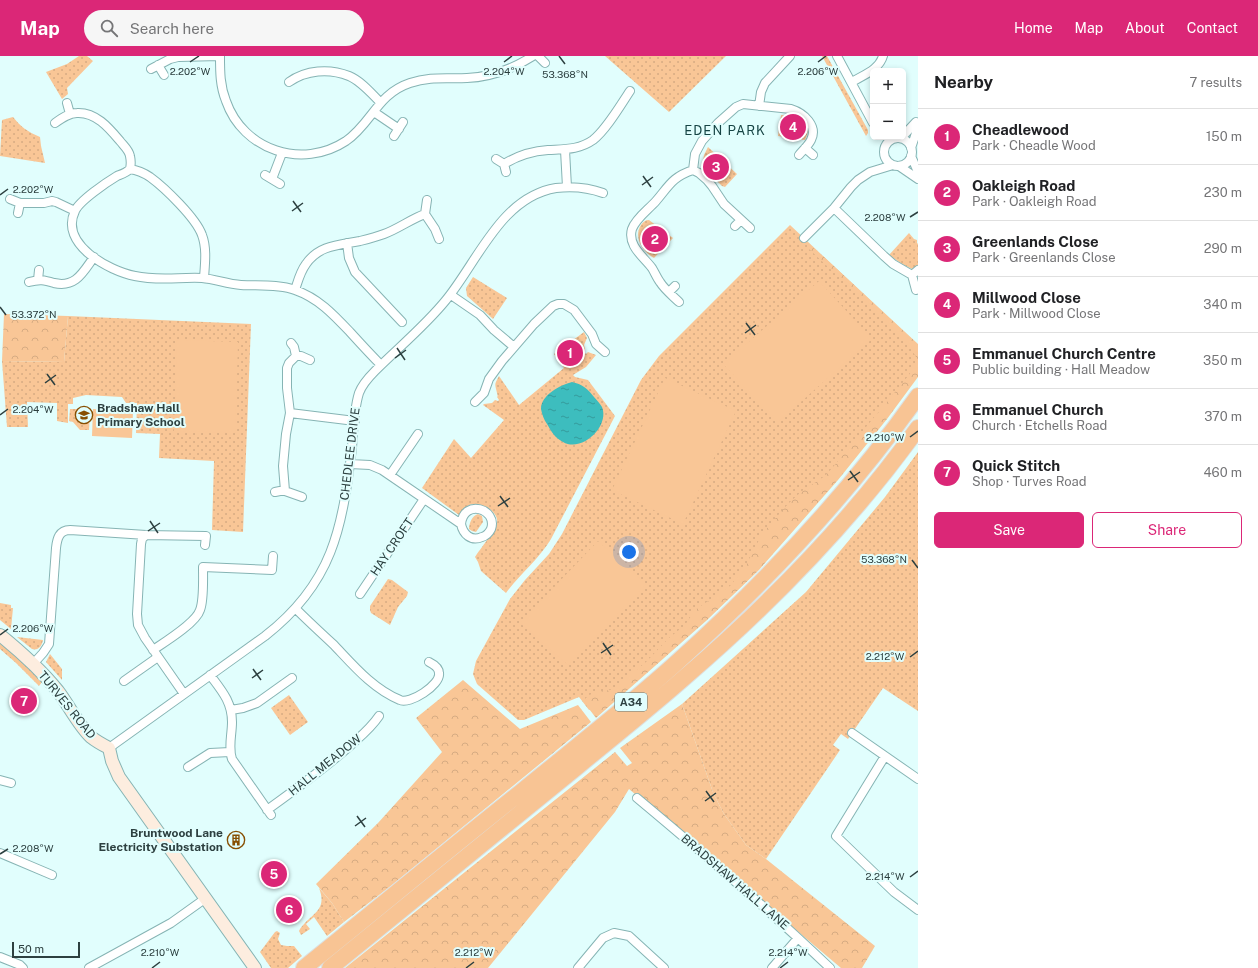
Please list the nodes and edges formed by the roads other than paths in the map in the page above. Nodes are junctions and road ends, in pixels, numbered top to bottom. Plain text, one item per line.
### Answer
1 (220, 56) edge
2 (533, 56) edge
3 (538, 56) edge
4 (790, 56) edge
5 (837, 56) edge
6 (883, 56) edge
7 (545, 63) dead end
8 (164, 75) dead end
9 (289, 82) dead end
10 (852, 82) junction
11 (631, 91) dead end
12 (380, 102) junction
13 (67, 103) dead end
14 (759, 106) junction
15 (374, 112) junction
16 (70, 114) junction
17 (870, 116) edge
18 (55, 122) dead end
19 (917, 122) edge
20 (399, 129) dead end
21 (906, 133) edge
22 (885, 140) edge
23 (906, 140) edge
24 (805, 148) junction
25 (565, 150) junction
26 (911, 152) junction
27 (282, 153) junction
28 (799, 155) dead end
29 (884, 155) junction
30 (813, 156) dead end
31 (496, 159) dead end
32 (504, 164) junction
33 (896, 166) junction
34 (130, 169) junction
35 (693, 170) junction
36 (506, 172) dead end
37 (870, 172) junction
38 (918, 172) edge
39 (918, 179) edge
40 (280, 184) dead end
41 (567, 187) junction
42 (603, 193) dead end
43 (10, 199) dead end
44 (427, 200) dead end
45 (20, 203) junction
46 (834, 208) junction
47 (75, 211) junction
48 (18, 213) dead end
49 (425, 214) junction
50 (750, 228) dead end
51 (804, 238) dead end
52 (439, 239) dead end
53 (347, 243) junction
54 (94, 257) junction
55 (39, 270) dead end
56 (915, 273) edge
57 (204, 278) junction
58 (38, 280) junction
59 (29, 282) dead end
60 (675, 286) dead end
61 (295, 290) junction
62 (916, 290) dead end
63 (669, 292) junction
64 (451, 294) junction
65 (679, 302) dead end
66 (402, 322) dead end
67 (291, 343) dead end
68 (514, 347) junction
69 (605, 352) dead end
70 (296, 356) junction
71 (310, 360) dead end
72 (381, 365) junction
73 (918, 396) edge
74 (475, 402) dead end
75 (290, 413) junction
76 (355, 421) junction
77 (918, 428) edge
78 (418, 434) dead end
79 (350, 464) junction
80 (390, 475) junction
81 (285, 491) junction
82 (275, 492) dead end
83 (302, 497) dead end
84 (424, 499) junction
85 (461, 524) dead end
86 (146, 535) junction
87 (205, 545) dead end
88 (273, 556) dead end
89 (360, 594) dead end
90 (296, 609) junction
91 (0, 635) edge
92 (153, 650) junction
93 (158, 657) junction
94 (429, 662) dead end
95 (33, 664) junction
96 (210, 676) junction
97 (292, 678) dead end
98 (124, 681) dead end
99 (184, 694) junction
100 (231, 710) junction
101 (379, 716) dead end
102 (852, 733) dead end
103 (109, 748) junction
104 (230, 752) junction
105 (885, 756) junction
106 (188, 768) dead end
107 (918, 779) edge
108 (0, 780) edge
109 (11, 783) dead end
110 (637, 798) dead end
111 (0, 852) edge
112 (52, 875) dead end
113 (206, 898) junction
114 (918, 910) edge
115 (798, 938) junction
116 (0, 957) edge
117 (23, 968) edge
118 (89, 968) edge
119 (255, 968) edge
120 (304, 968) edge
121 (330, 968) edge
122 (578, 968) edge
123 (664, 968) edge
124 (772, 968) edge
125 (830, 968) edge

1 - 8 street
1 - 27 street
2 - 12 street
3 - 7 street
4 - 14 street
5 - 10 street
6 - 10 street
9 - 12 street
10 - 17 street
11 - 25 street
12 - 15 street
13 - 16 street
14 - 24 street
14 - 35 street
15 - 20 street
15 - 27 street
16 - 18 street
16 - 34 street
19 - 21 street
19 - 26 street
22 - 29 street
23 - 26 street
24 - 28 street
24 - 30 street
25 - 32 street
25 - 41 street
26 - 33 street
26 - 38 street
27 - 40 street
29 - 33 street
29 - 37 street
31 - 32 street
32 - 36 street
33 - 37 street
33 - 39 street
34 - 47 street
34 - 57 street
35 - 50 street
35 - 63 street
37 - 46 street
41 - 42 street, CHEDLEE DRIVE
41 - 64 street, CHEDLEE DRIVE
43 - 45 street
44 - 49 street
45 - 47 street
45 - 48 street
46 - 51 street
46 - 56 street
47 - 54 street
49 - 52 street
49 - 53 street
53 - 61 street
53 - 66 street
54 - 57 street
54 - 58 street
55 - 58 street
56 - 62 street
57 - 61 street
58 - 59 street
60 - 63 street
61 - 72 street
63 - 65 street
64 - 68 street
64 - 72 street, CHEDLEE DRIVE
67 - 70 street
68 - 69 street
68 - 74 street
70 - 71 street
70 - 75 street
72 - 76 street, CHEDLEE DRIVE
73 - 120 highway, A34
75 - 76 street
75 - 81 street
76 - 79 street, CHEDLEE DRIVE
77 - 121 highway, A34
78 - 80 street
79 - 80 street
79 - 90 street, CHEDLEE DRIVE
80 - 84 street
81 - 82 street
81 - 83 street
84 - 85 street
84 - 89 street, HAY CROFT
86 - 87 street
86 - 92 street
86 - 95 street
88 - 92 street
90 - 94 street
90 - 96 street, CHEDLEE DRIVE
91 - 95 street, TURVES ROAD
92 - 93 street
93 - 98 street
93 - 99 street
95 - 103 street, TURVES ROAD
96 - 99 street, CHEDLEE DRIVE
96 - 100 street, HALL MEADOW
97 - 100 street
99 - 103 street, CHEDLEE DRIVE
100 - 104 street, HALL MEADOW
101 - 104 street, HALL MEADOW
102 - 105 street
103 - 113 street
104 - 106 street
105 - 107 street
105 - 114 street
108 - 109 street
110 - 115 street, BRADSHAW HALL LANE
111 - 112 street
113 - 118 street
113 - 119 street
115 - 124 street
115 - 125 street, BRADSHAW HALL LANE
116 - 117 street
122 - 123 street

